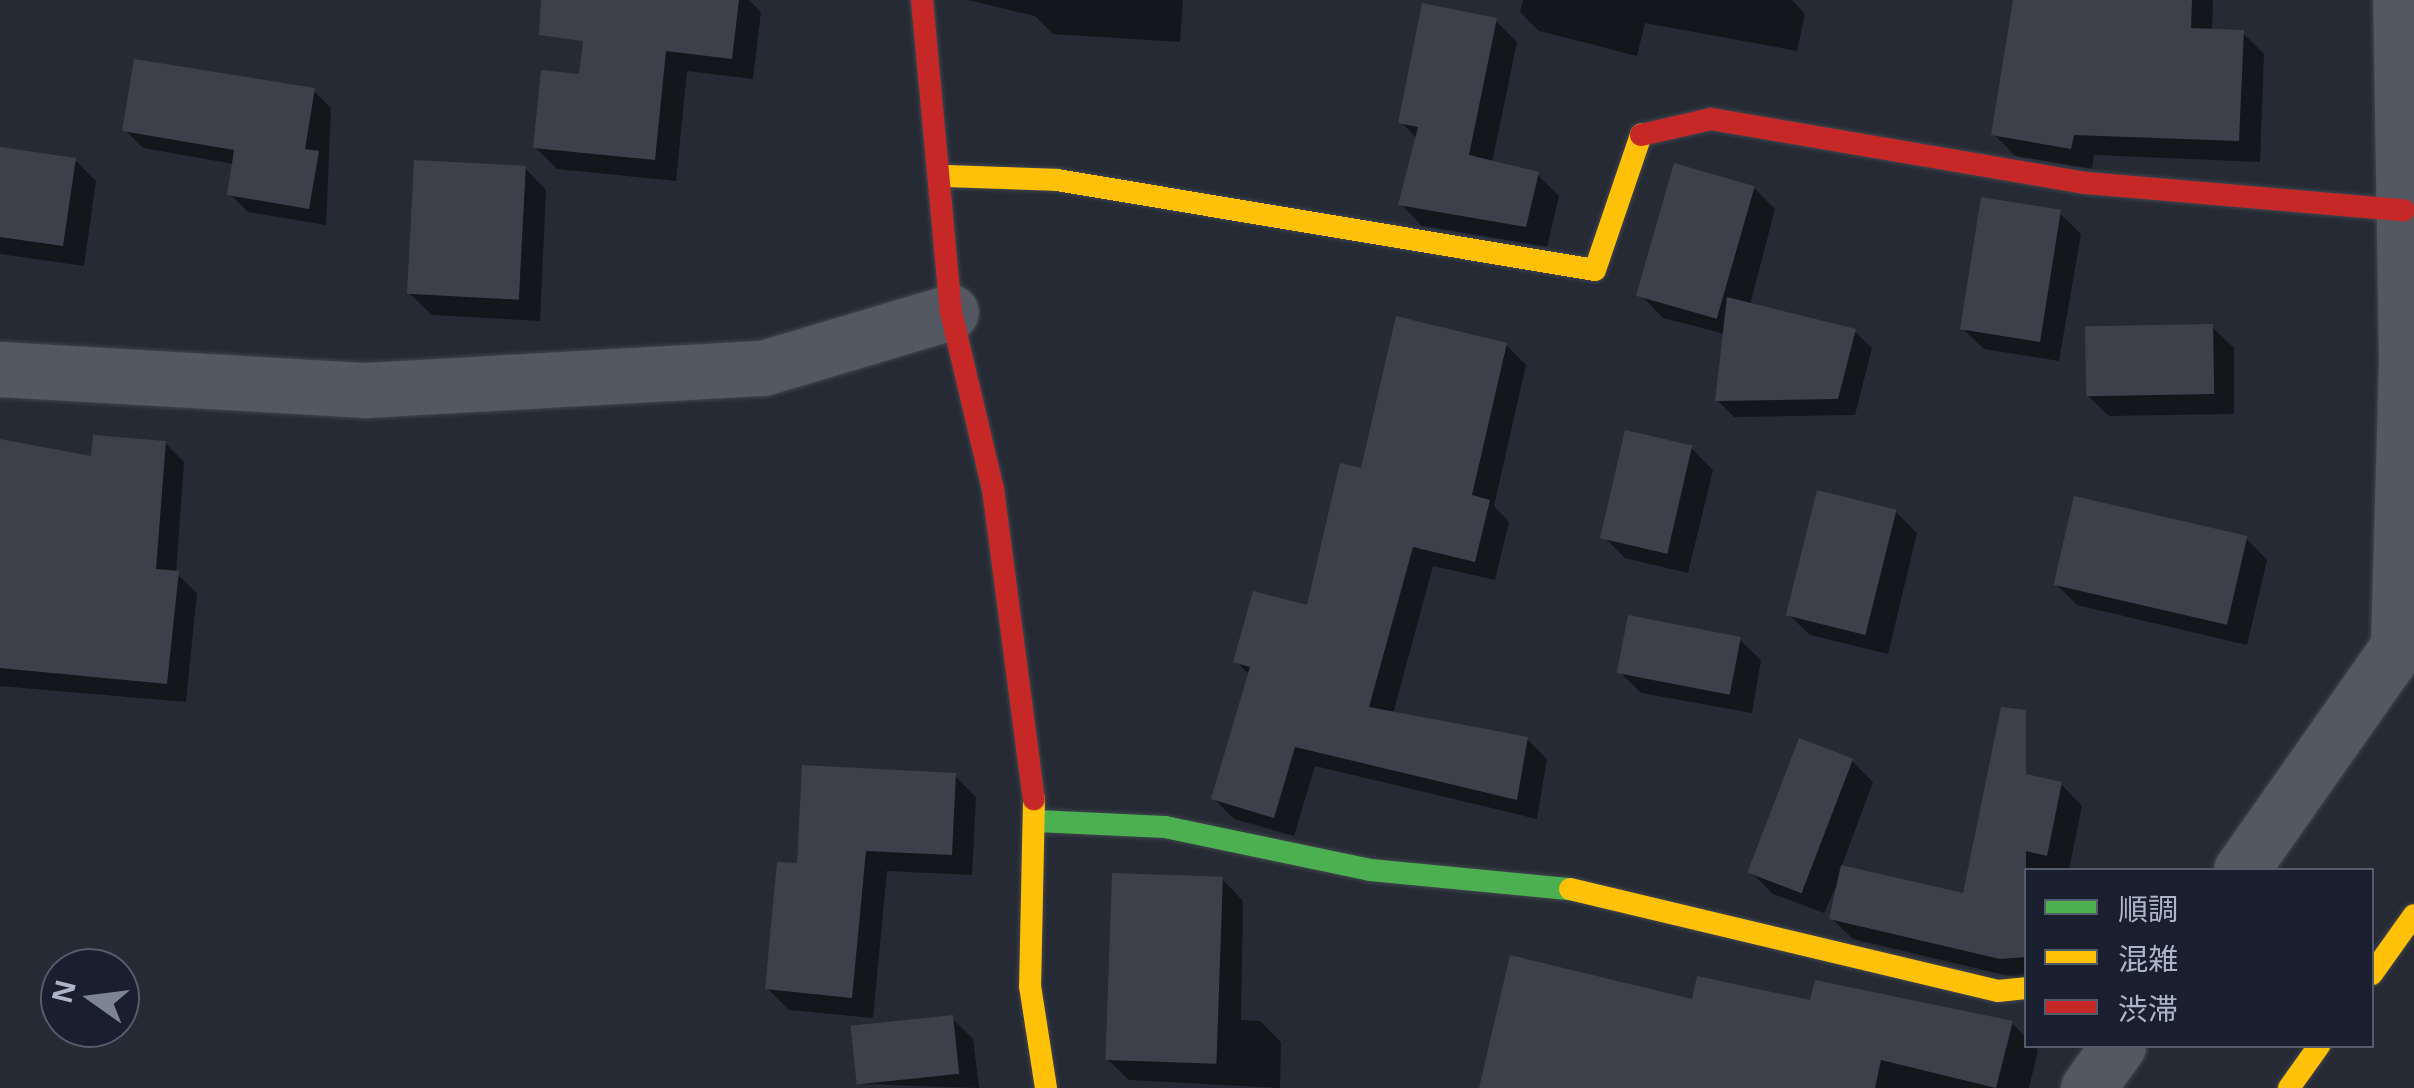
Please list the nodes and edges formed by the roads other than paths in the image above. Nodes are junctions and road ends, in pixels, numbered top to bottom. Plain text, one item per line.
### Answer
1 (922, 0) edge
2 (2400, 0) edge
3 (943, 176) junction
4 (2404, 210) junction
5 (951, 312) junction
6 (0, 369) edge
7 (2406, 635) edge
8 (1037, 821) junction
9 (2242, 868) edge
10 (2414, 915) edge
11 (2374, 971) edge
12 (2024, 988) edge
13 (2117, 1048) edge
14 (2318, 1048) edge
15 (1046, 1088) edge
16 (2088, 1088) edge
17 (2288, 1088) edge

1 - 3 street
2 - 4 street
3 - 4 street
3 - 5 street
4 - 7 street
5 - 6 street
5 - 8 street
7 - 9 street
8 - 12 street
8 - 15 street
10 - 11 street
13 - 16 street
14 - 17 street

